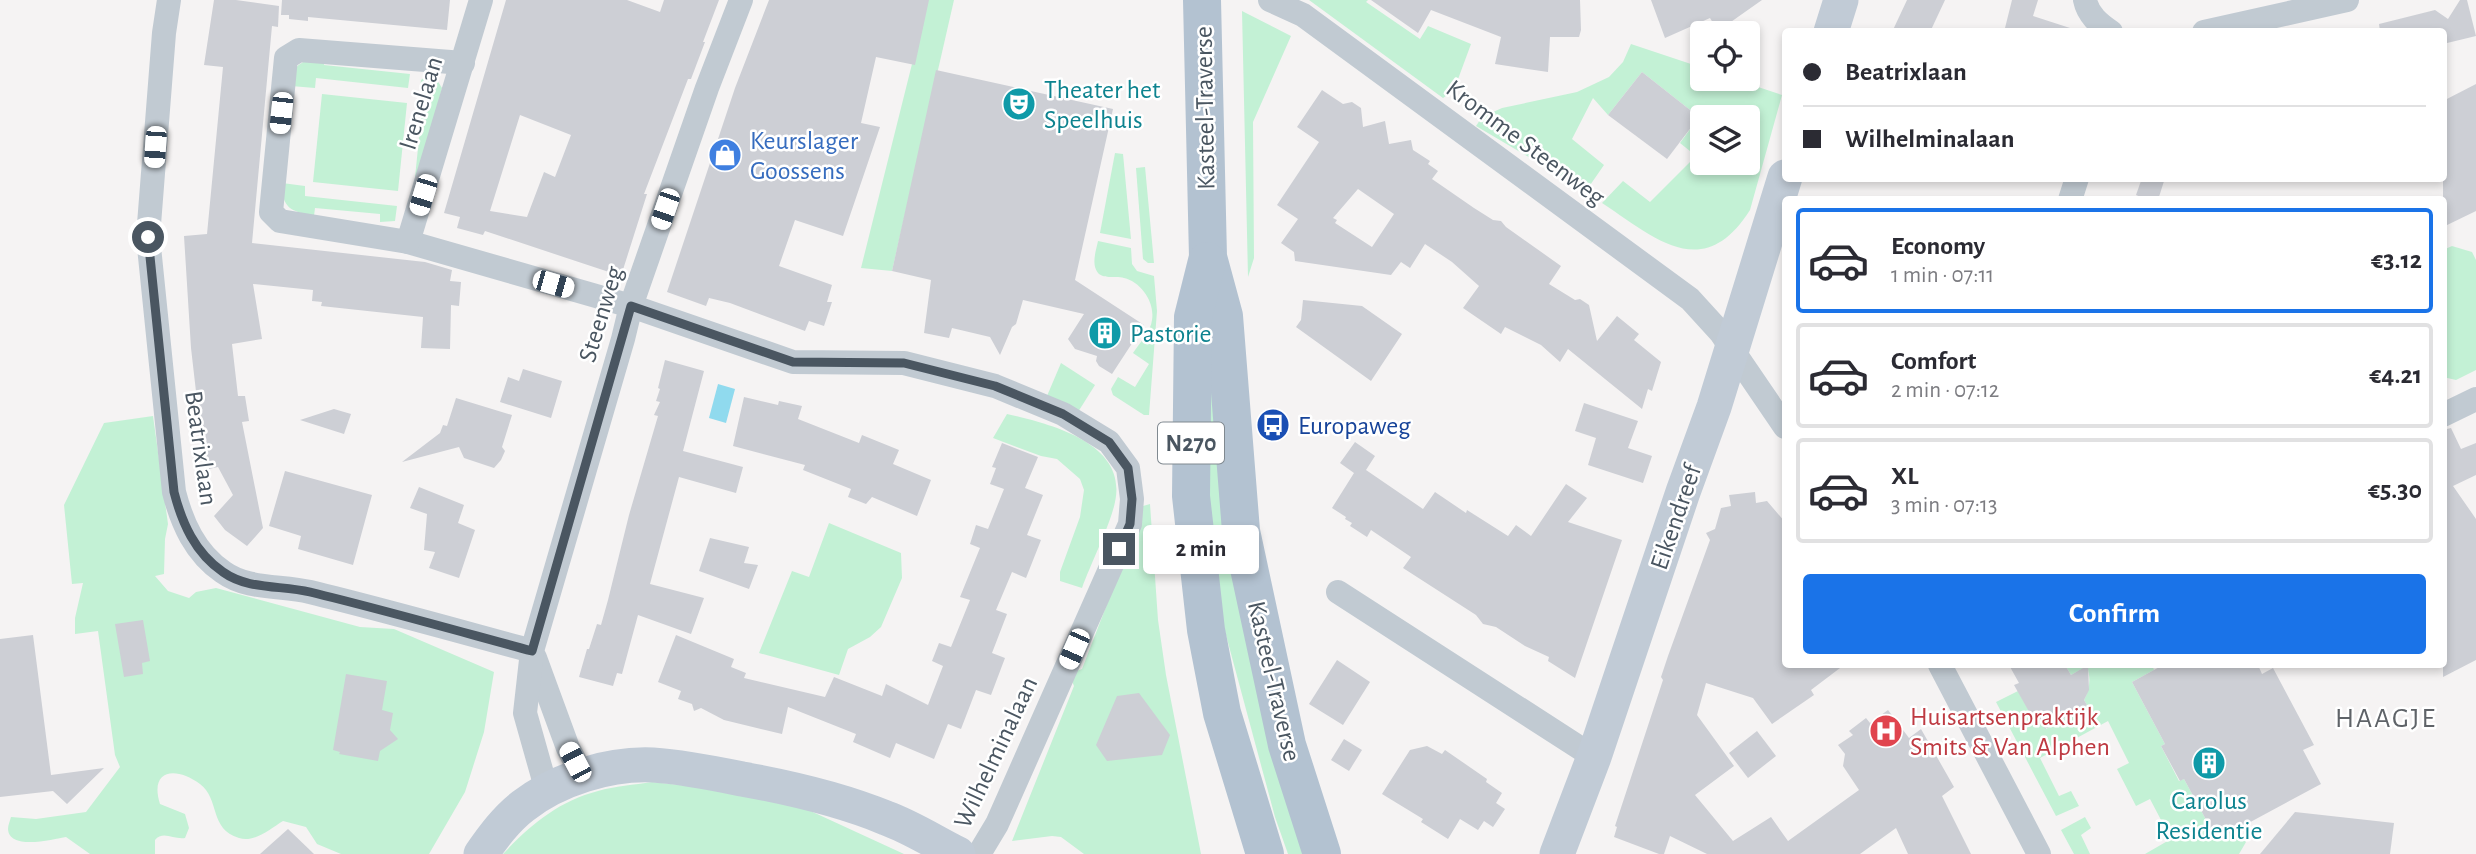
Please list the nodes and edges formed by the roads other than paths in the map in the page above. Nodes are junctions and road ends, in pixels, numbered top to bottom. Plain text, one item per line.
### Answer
1 (169, 0) edge
2 (481, 0) edge
3 (741, 0) edge
4 (1270, 0) edge
5 (1842, 0) edge
6 (2085, 0) edge
7 (2347, 0) edge
8 (1202, 2) edge
9 (1832, 28) edge
10 (2104, 28) edge
11 (2222, 28) edge
12 (463, 63) junction
13 (1783, 182) edge
14 (408, 242) junction
15 (1208, 257) junction
16 (631, 306) junction
17 (1732, 348) junction
18 (2476, 399) edge
19 (2447, 413) edge
20 (1782, 423) edge
21 (1338, 592) dead end
22 (532, 651) junction
23 (1942, 668) edge
24 (1594, 757) junction
25 (583, 776) junction
26 (547, 791) junction
27 (481, 854) edge
28 (958, 854) edge
29 (979, 854) edge
30 (1265, 854) edge
31 (1322, 854) edge
32 (1557, 854) edge
33 (2039, 854) edge

1 - 22 street, Beatrixlaan
2 - 12 street, Irenelaan
3 - 16 street, Steenweg
4 - 17 street, Kromme Steenweg
5 - 9 street
6 - 10 street
7 - 11 street
8 - 15 main road, Kasteel-Traverse / N270
12 - 14 street, Irenelaan
12 - 14 street
13 - 17 street, Eikendreef
14 - 16 street
15 - 30 main road, Kasteel-Traverse / N270
15 - 31 main road, Kasteel-Traverse / N270
16 - 22 street, Steenweg
16 - 29 street, Wilhelminalaan
17 - 20 street, Kromme Steenweg
17 - 24 street, Eikendreef
18 - 19 street
21 - 24 street
22 - 25 street
22 - 26 street, Steenweg
23 - 33 street
24 - 32 street, Eikendreef
25 - 26 street
25 - 28 street
26 - 27 street

